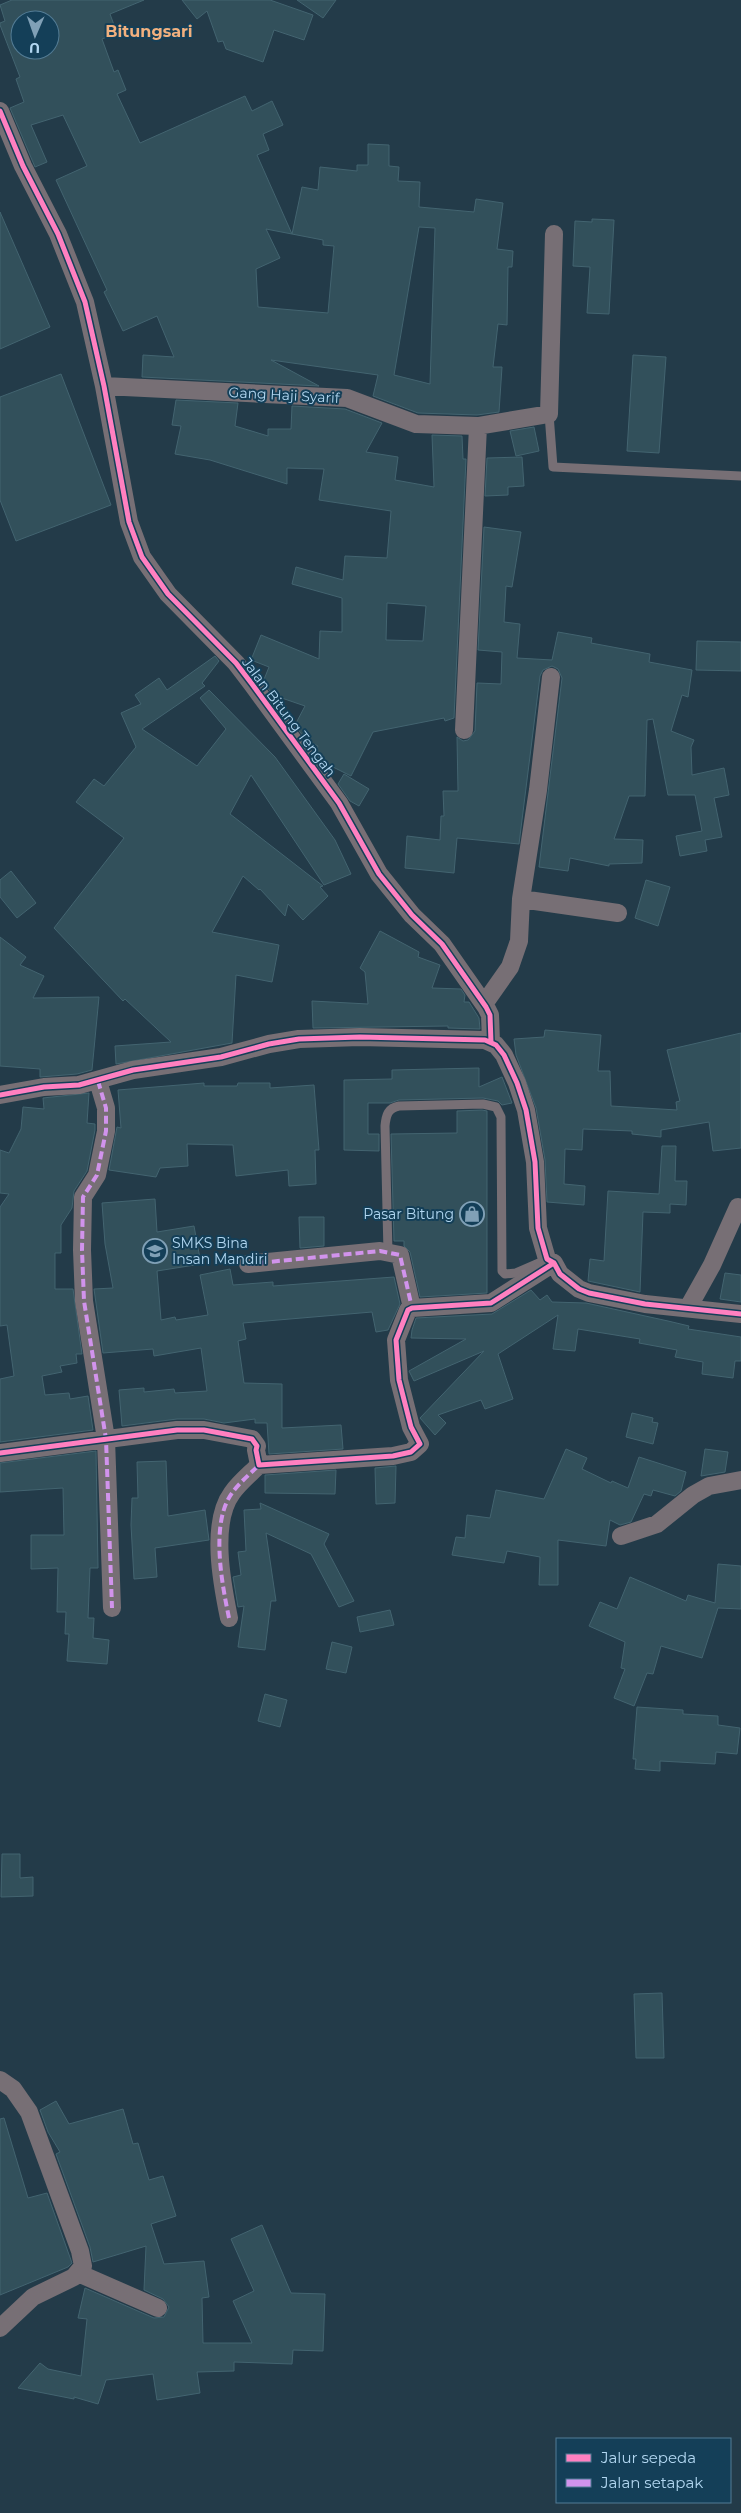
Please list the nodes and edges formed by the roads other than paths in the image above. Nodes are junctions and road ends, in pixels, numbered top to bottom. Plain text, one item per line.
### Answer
1 (0, 111) edge
2 (554, 234) dead end
3 (104, 386) junction
4 (549, 414) junction
5 (478, 426) junction
6 (741, 476) edge
7 (551, 677) dead end
8 (464, 730) dead end
9 (521, 899) junction
10 (618, 912) dead end
11 (484, 1004) junction
12 (491, 1042) junction
13 (98, 1081) junction
14 (0, 1095) edge
15 (738, 1206) dead end
16 (388, 1254) junction
17 (551, 1261) junction
18 (248, 1264) dead end
19 (412, 1308) junction
20 (688, 1308) junction
21 (741, 1314) edge
22 (106, 1439) junction
23 (0, 1453) edge
24 (259, 1465) junction
25 (741, 1480) edge
26 (621, 1536) dead end
27 (112, 1608) dead end
28 (229, 1618) dead end
29 (0, 2080) edge
30 (78, 2273) junction
31 (158, 2308) dead end
32 (0, 2328) edge

1 - 3 street, Jalan Bitung Tengah
2 - 4 street
3 - 5 street, Gang Haji Syarif
3 - 11 street, Jalan Bitung Tengah
4 - 5 street, Gang Haji Syarif
4 - 6 lane
5 - 8 street
7 - 9 street
9 - 10 street
9 - 11 street
11 - 12 street, Jalan Bitung Tengah
12 - 13 street
12 - 17 street
13 - 14 street
13 - 22 street
15 - 20 street
16 - 17 lane
16 - 18 street
16 - 19 street
17 - 19 street
17 - 20 street
19 - 24 street
20 - 21 street
22 - 23 street
22 - 24 street
22 - 27 street
24 - 28 street
25 - 26 street
29 - 30 street
30 - 31 street
30 - 32 street

